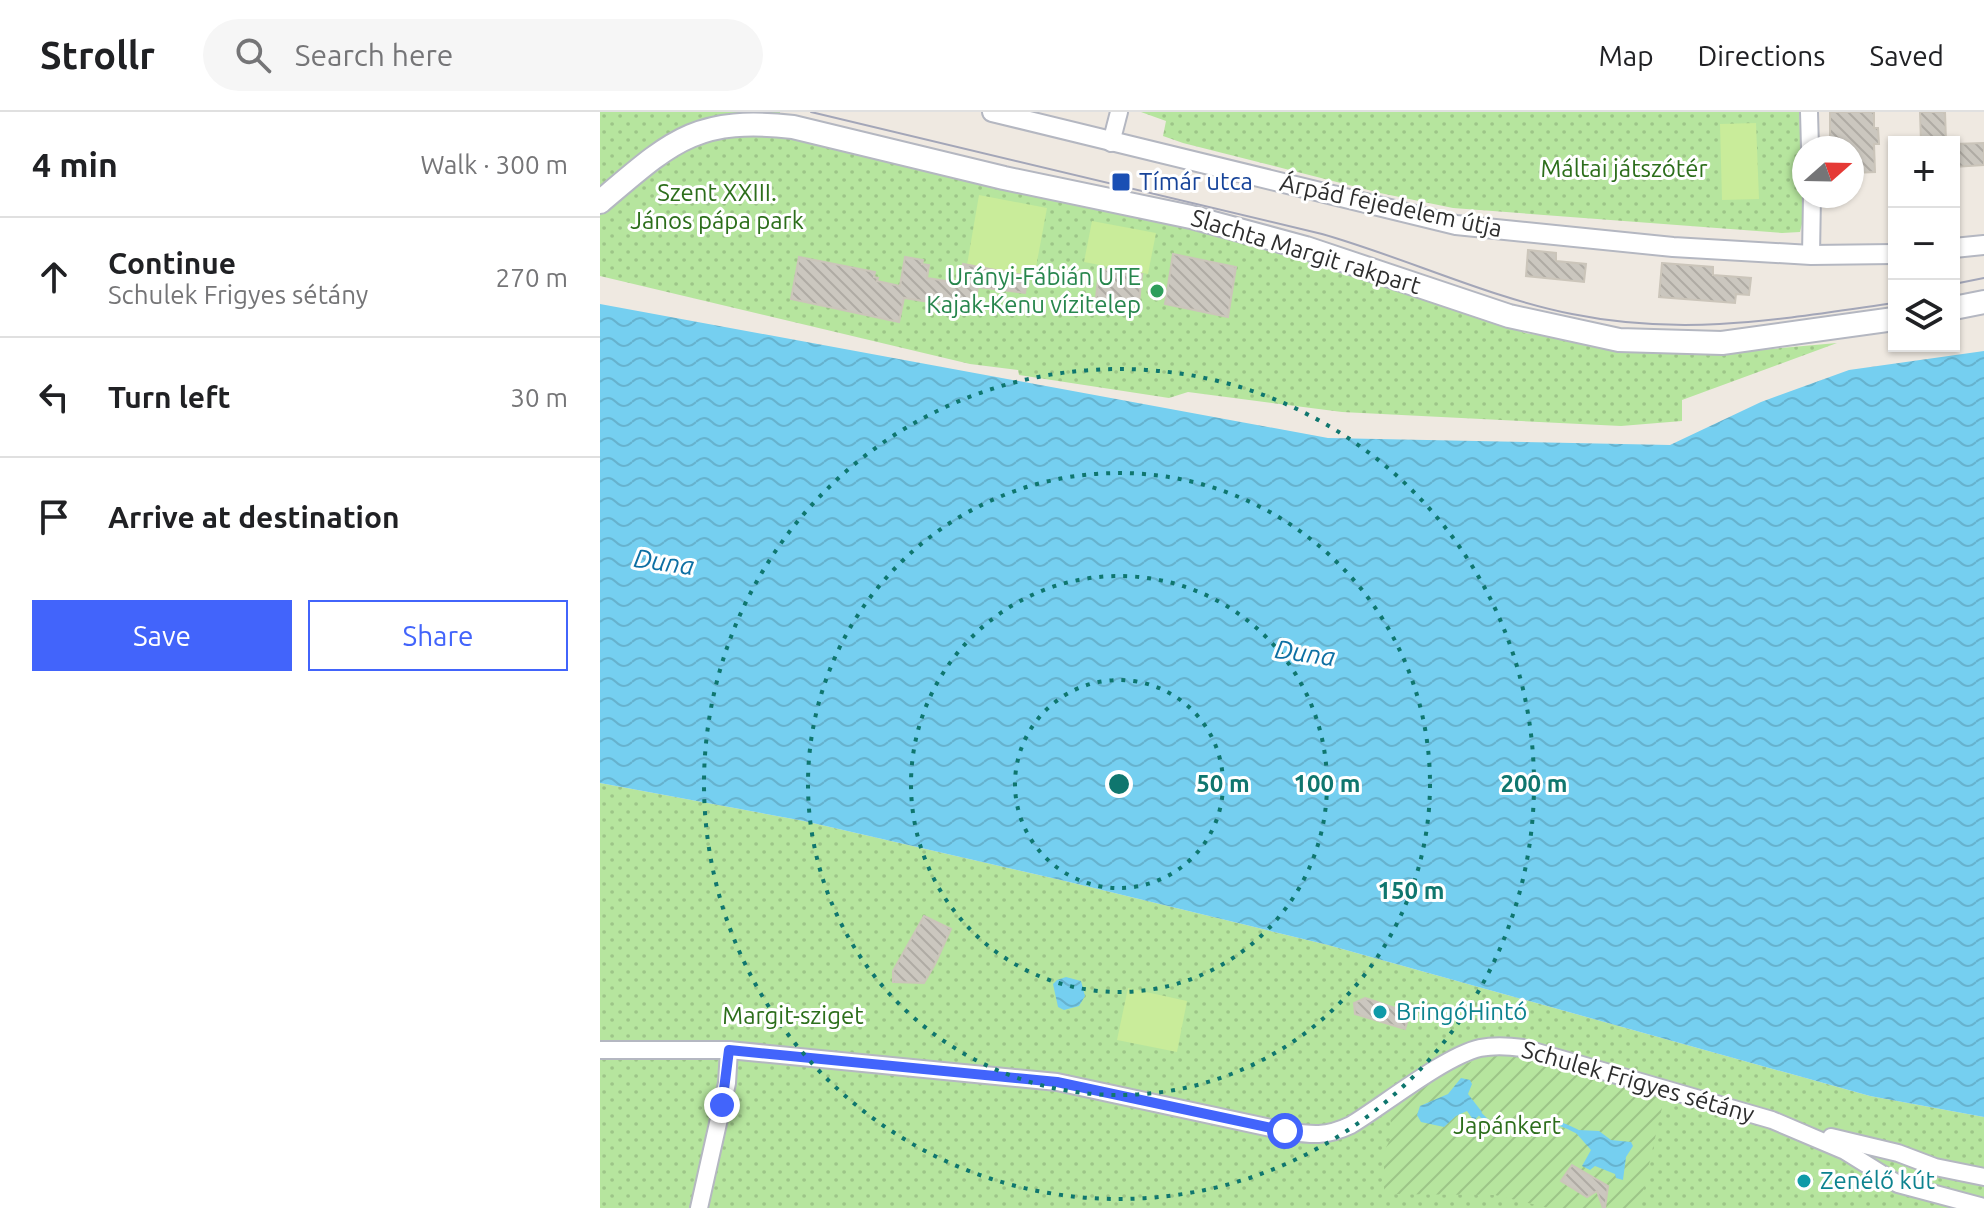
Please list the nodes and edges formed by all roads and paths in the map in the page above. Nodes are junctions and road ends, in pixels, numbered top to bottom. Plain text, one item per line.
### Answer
1 (992, 112) edge
2 (1119, 112) edge
3 (1809, 112) edge
4 (1810, 136) edge
5 (1111, 143) junction
6 (600, 202) edge
7 (1812, 208) edge
8 (1984, 245) edge
9 (1960, 247) edge
10 (1888, 254) edge
11 (1811, 255) junction
12 (1984, 302) edge
13 (1960, 307) edge
14 (1888, 320) edge
15 (600, 1050) edge
16 (729, 1050) junction
17 (1792, 1127) junction
18 (1984, 1177) edge
19 (703, 1191) junction
20 (1981, 1206) edge
21 (699, 1208) edge
22 (707, 1208) edge

1 - 5 street, Árpád fejedelem útja
2 - 5 street
3 - 4 street
5 - 11 street, Árpád fejedelem útja
6 - 14 main road, Slachta Margit rakpart
7 - 11 street
8 - 9 street
10 - 11 street, Árpád fejedelem útja
12 - 13 main road
15 - 16 street, Schulek Frigyes sétány
16 - 17 street, Schulek Frigyes sétány
16 - 19 street
17 - 18 street, Schulek Frigyes sétány
17 - 20 street, Schulek Frigyes sétány
19 - 21 street
19 - 22 street

